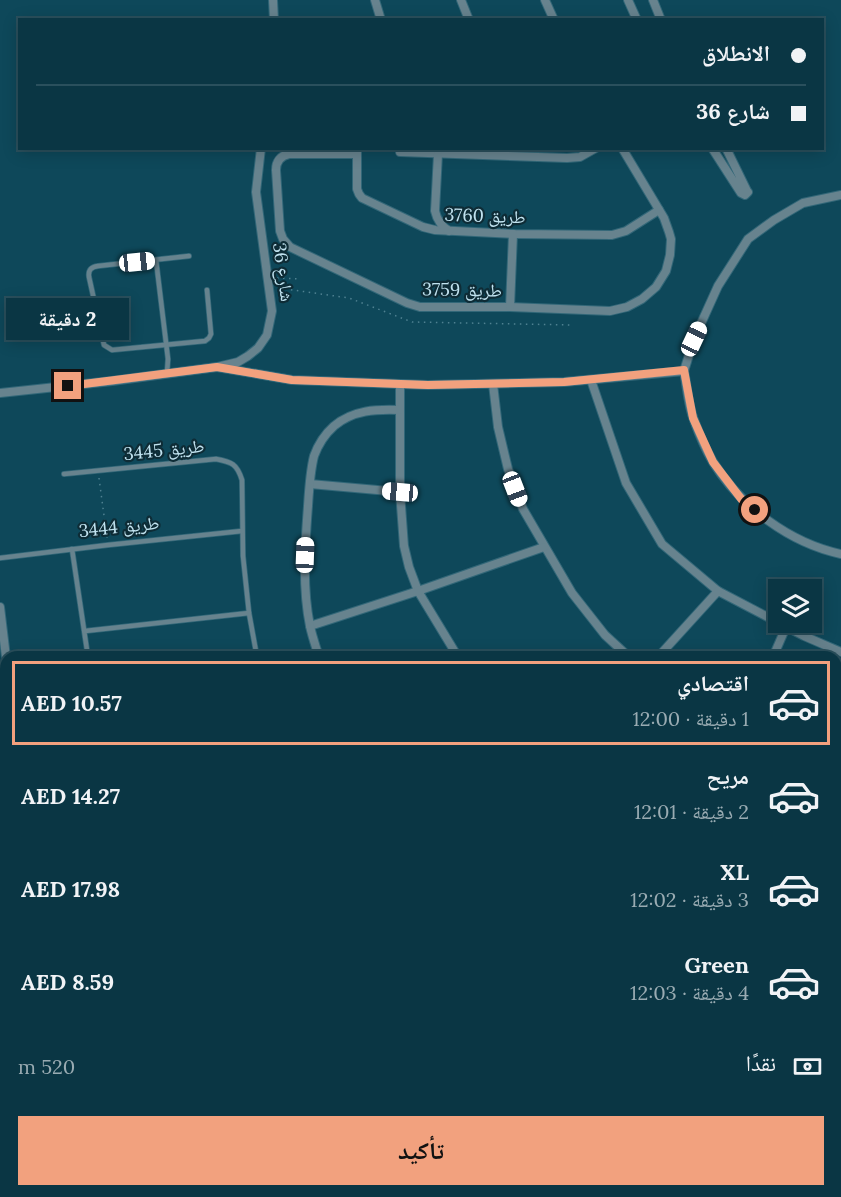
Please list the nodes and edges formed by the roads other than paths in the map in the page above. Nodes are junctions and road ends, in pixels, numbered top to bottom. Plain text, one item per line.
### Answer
1 (273, 0) edge
2 (375, 0) edge
3 (461, 0) edge
4 (545, 0) edge
5 (628, 0) edge
6 (653, 0) edge
7 (274, 18) edge
8 (380, 18) edge
9 (468, 18) edge
10 (553, 18) edge
11 (636, 18) edge
12 (660, 18) edge
13 (261, 150) edge
14 (592, 150) edge
15 (623, 150) edge
16 (713, 150) edge
17 (727, 150) edge
18 (357, 151) edge
19 (400, 152) dead end
20 (438, 154) junction
21 (841, 195) edge
22 (659, 210) junction
23 (435, 211) junction
24 (418, 224) junction
25 (449, 231) junction
26 (513, 234) junction
27 (189, 256) dead end
28 (156, 260) junction
29 (207, 290) dead end
30 (510, 307) junction
31 (166, 344) junction
32 (217, 367) junction
33 (684, 370) junction
34 (167, 373) junction
35 (591, 380) junction
36 (400, 384) junction
37 (494, 384) junction
38 (0, 393) edge
39 (400, 410) junction
40 (64, 474) dead end
41 (310, 484) junction
42 (400, 492) junction
43 (242, 531) junction
44 (544, 547) junction
45 (72, 549) junction
46 (841, 554) edge
47 (0, 558) edge
48 (418, 591) junction
49 (718, 591) junction
50 (0, 607) edge
51 (249, 613) junction
52 (768, 617) edge
53 (310, 626) junction
54 (2, 631) edge
55 (85, 631) junction
56 (783, 633) edge
57 (798, 633) edge
58 (5, 651) edge
59 (87, 651) edge
60 (257, 651) edge
61 (317, 651) edge
62 (454, 651) edge
63 (622, 651) edge
64 (663, 651) edge
65 (775, 651) edge
66 (839, 651) edge

1 - 7 street
2 - 8 street
3 - 9 street
4 - 10 street
5 - 11 street
6 - 12 street
13 - 32 street, شارع 36
14 - 20 street
15 - 22 street, طريق 3759
16 - 17 street
18 - 24 street, طريق 3760
18 - 30 street, طريق 3759
19 - 20 street
20 - 23 street
21 - 33 street
22 - 26 street, طريق 3760
22 - 30 street, طريق 3759
23 - 24 street
23 - 25 street
24 - 25 street, طريق 3760
25 - 26 street, طريق 3760
26 - 30 street
27 - 28 lane
28 - 31 lane
28 - 31 lane
29 - 31 lane
31 - 34 lane
32 - 34 street, شارع 36
32 - 36 street
33 - 35 street
33 - 46 street
34 - 38 street, شارع 36
35 - 37 street
35 - 49 street
36 - 37 street
36 - 39 street
37 - 44 street
39 - 41 street
39 - 42 street
40 - 43 lane, طريق 3445
41 - 42 street
41 - 53 street
42 - 48 street
43 - 45 lane, طريق 3444
43 - 51 lane
44 - 48 street
44 - 63 street
45 - 47 lane, طريق 3444
45 - 55 lane
48 - 53 street
48 - 62 street
49 - 52 street
49 - 64 street
50 - 54 street
51 - 55 lane
51 - 60 lane
53 - 61 street
54 - 58 street
55 - 59 lane
56 - 65 street
57 - 66 street

